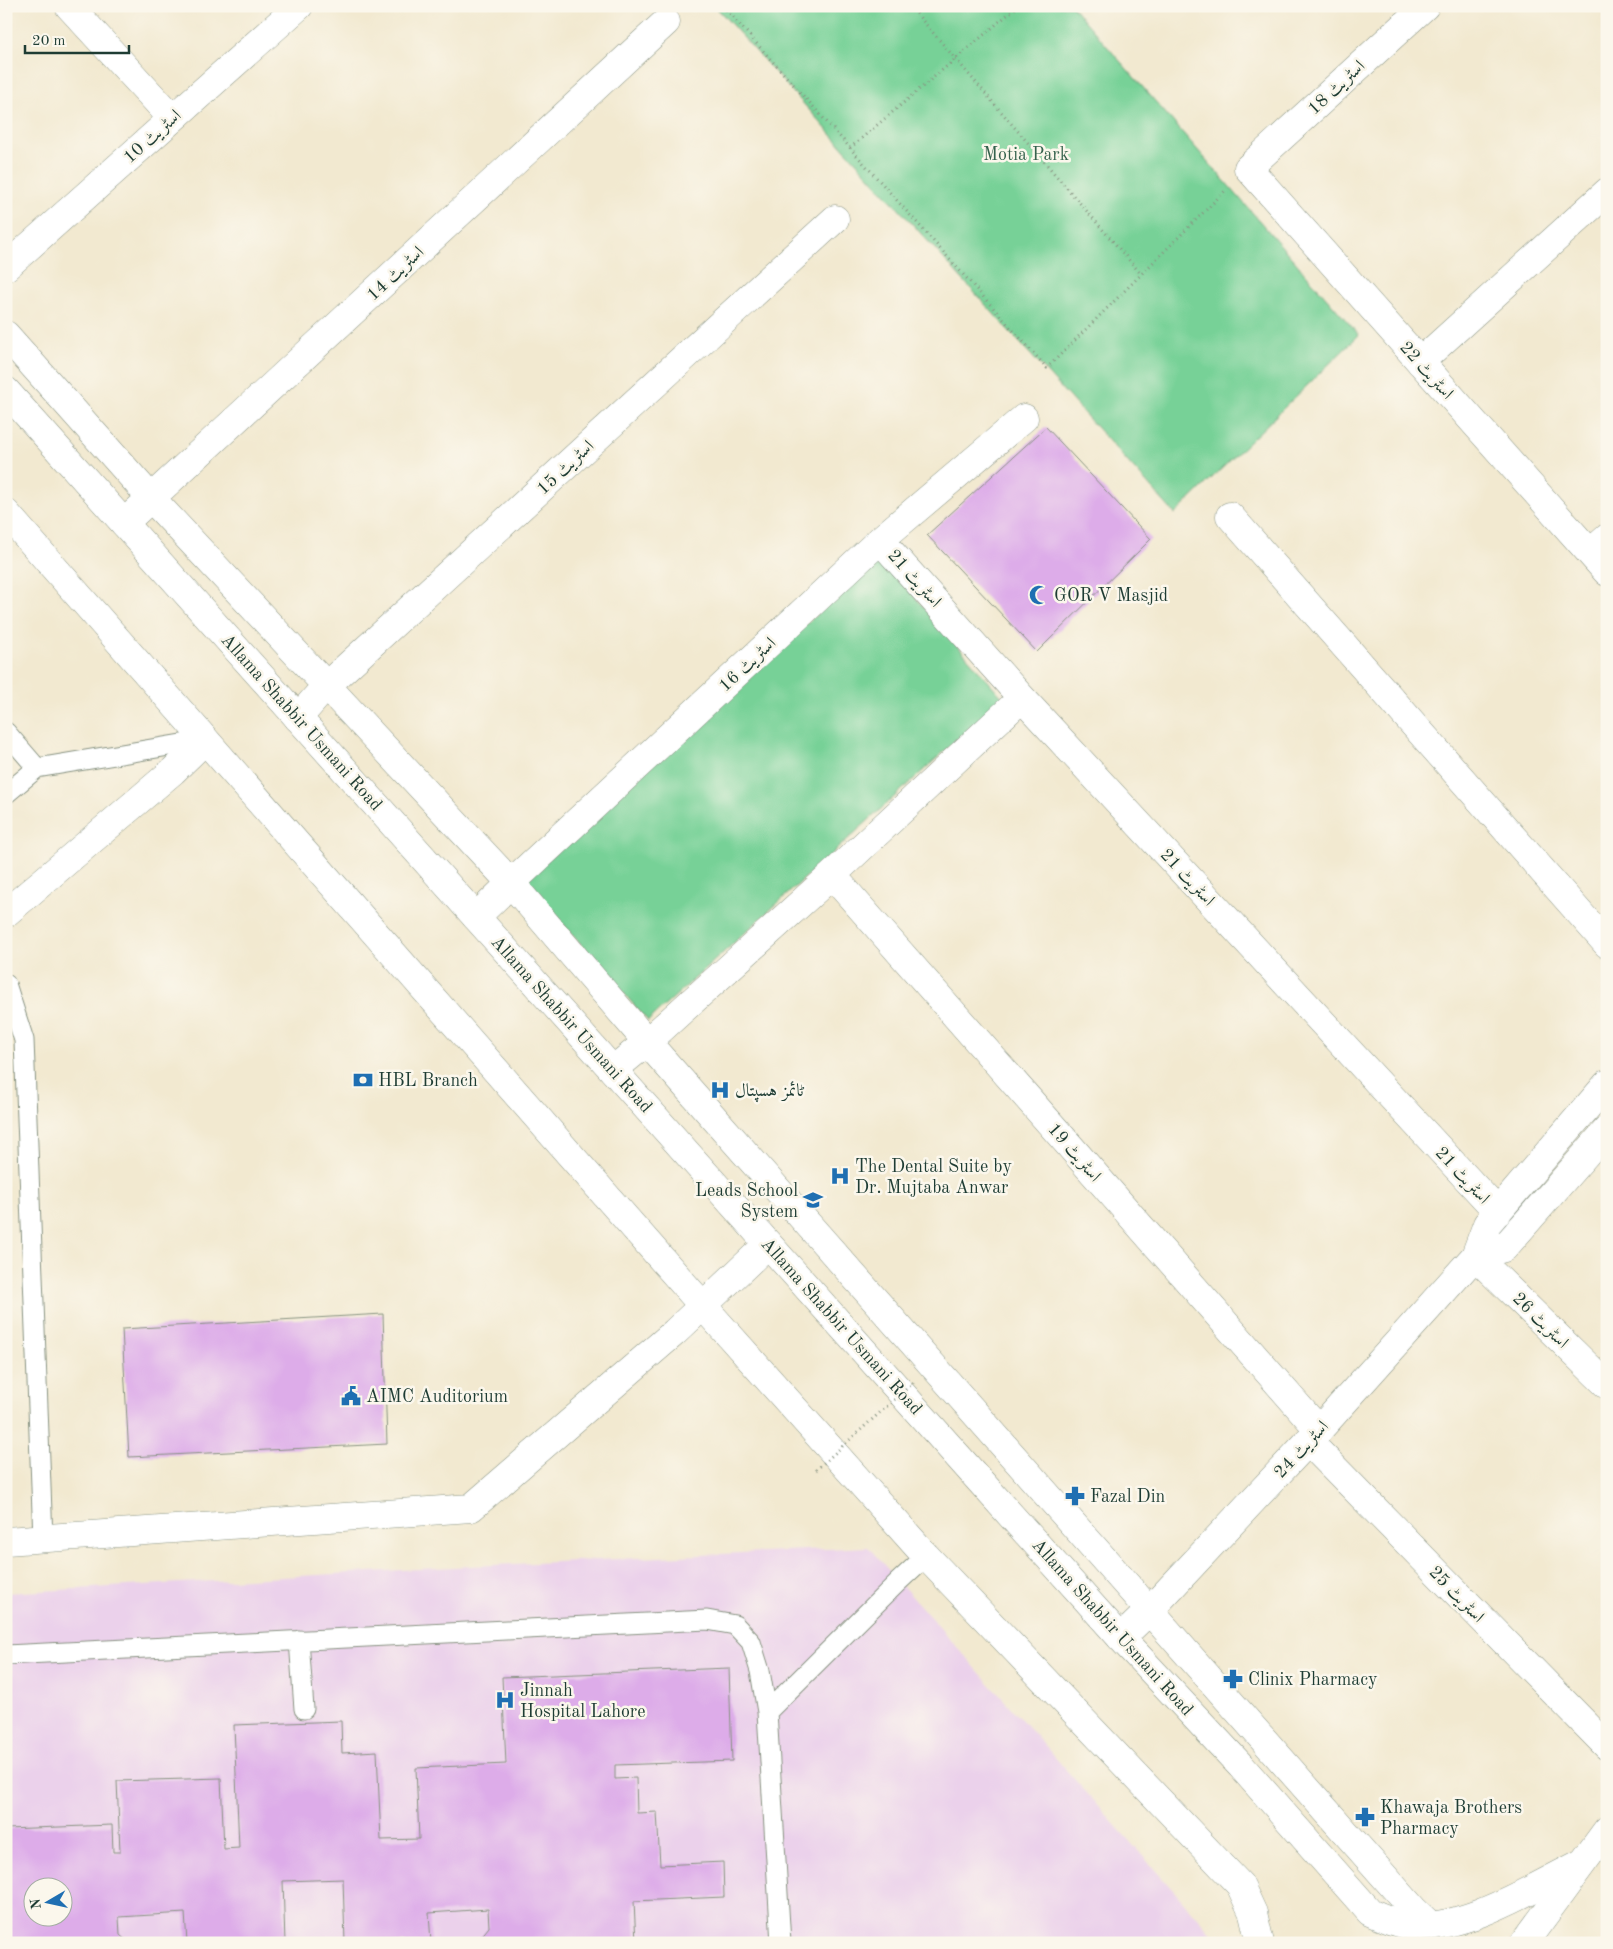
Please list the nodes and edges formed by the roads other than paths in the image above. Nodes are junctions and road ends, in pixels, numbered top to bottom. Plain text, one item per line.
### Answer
1 (69, 6) edge
2 (298, 6) edge
3 (1425, 6) edge
4 (666, 22) dead end
5 (172, 118) junction
6 (1248, 168) joint
7 (1607, 192) edge
8 (835, 219) dead end
9 (6, 267) edge
10 (6, 335) edge
11 (1420, 362) junction
12 (6, 391) edge
13 (1024, 418) dead end
14 (151, 498) junction
15 (6, 513) edge
16 (1230, 516) dead end
17 (124, 523) junction
18 (880, 540) junction
19 (1601, 554) edge
20 (326, 686) junction
21 (1022, 698) junction
22 (298, 718) junction
23 (6, 732) edge
24 (205, 740) junction
25 (37, 768) junction
26 (6, 794) edge
27 (832, 874) junction
28 (510, 883) junction
29 (6, 913) edge
30 (476, 917) junction
31 (1607, 944) edge
32 (6, 984) edge
33 (646, 1042) junction
34 (613, 1070) junction
35 (1607, 1084) edge
36 (1607, 1130) edge
37 (1498, 1212) junction
38 (768, 1244) junction
39 (1475, 1256) junction
40 (703, 1306) junction
41 (1607, 1385) edge
42 (1313, 1436) junction
43 (43, 1539) junction
44 (6, 1541) edge
45 (926, 1556) junction
46 (1150, 1610) junction
47 (1121, 1638) junction
48 (299, 1640) junction
49 (6, 1655) edge
50 (304, 1709) dead end
51 (767, 1712) junction
52 (1607, 1746) edge
53 (1607, 1830) edge
54 (1580, 1864) junction
55 (1430, 1925) junction
56 (781, 1943) edge
57 (1260, 1943) edge
58 (1524, 1943) edge

1 - 5 street
2 - 5 street, اسٹریٹ 10
3 - 6 street, اسٹریٹ 18
4 - 14 street, اسٹریٹ 14
5 - 9 street, اسٹریٹ 10
6 - 11 street, اسٹریٹ 22
7 - 11 street
8 - 20 street, اسٹریٹ 15
10 - 14 street
11 - 19 street, اسٹریٹ 22
12 - 17 street, Allama Shabbir Usmani Road
13 - 18 street, اسٹریٹ 16
14 - 17 street, اسٹریٹ 14
14 - 20 street
15 - 24 street
16 - 31 street
17 - 22 street, Allama Shabbir Usmani Road
18 - 21 street, اسٹریٹ 21
18 - 28 street, اسٹریٹ 16
20 - 22 street, اسٹریٹ 15
20 - 28 street
21 - 27 street
21 - 37 street, اسٹریٹ 21
22 - 30 street, Allama Shabbir Usmani Road
23 - 25 lane
24 - 25 lane
24 - 29 street
24 - 40 street
25 - 26 lane
27 - 33 street
27 - 42 street, اسٹریٹ 19
28 - 30 street, اسٹریٹ 16
28 - 33 street
30 - 34 street, Allama Shabbir Usmani Road
32 - 43 lane
33 - 34 street
33 - 46 street
34 - 38 street, Allama Shabbir Usmani Road
35 - 37 street, اسٹریٹ 24
36 - 39 street
37 - 39 street, اسٹریٹ 24
38 - 40 street
38 - 47 street, Allama Shabbir Usmani Road
39 - 41 street, اسٹریٹ 26
39 - 42 street, اسٹریٹ 24
40 - 43 street
40 - 45 street
42 - 46 street, اسٹریٹ 24
42 - 52 street, اسٹریٹ 25
43 - 44 street
45 - 51 lane
45 - 57 street
46 - 47 street, اسٹریٹ 24
46 - 55 street
47 - 55 street, Allama Shabbir Usmani Road
48 - 49 lane
48 - 50 lane
48 - 51 lane
51 - 56 lane
53 - 54 street
54 - 55 street, Allama Shabbir Usmani Road
54 - 58 street

